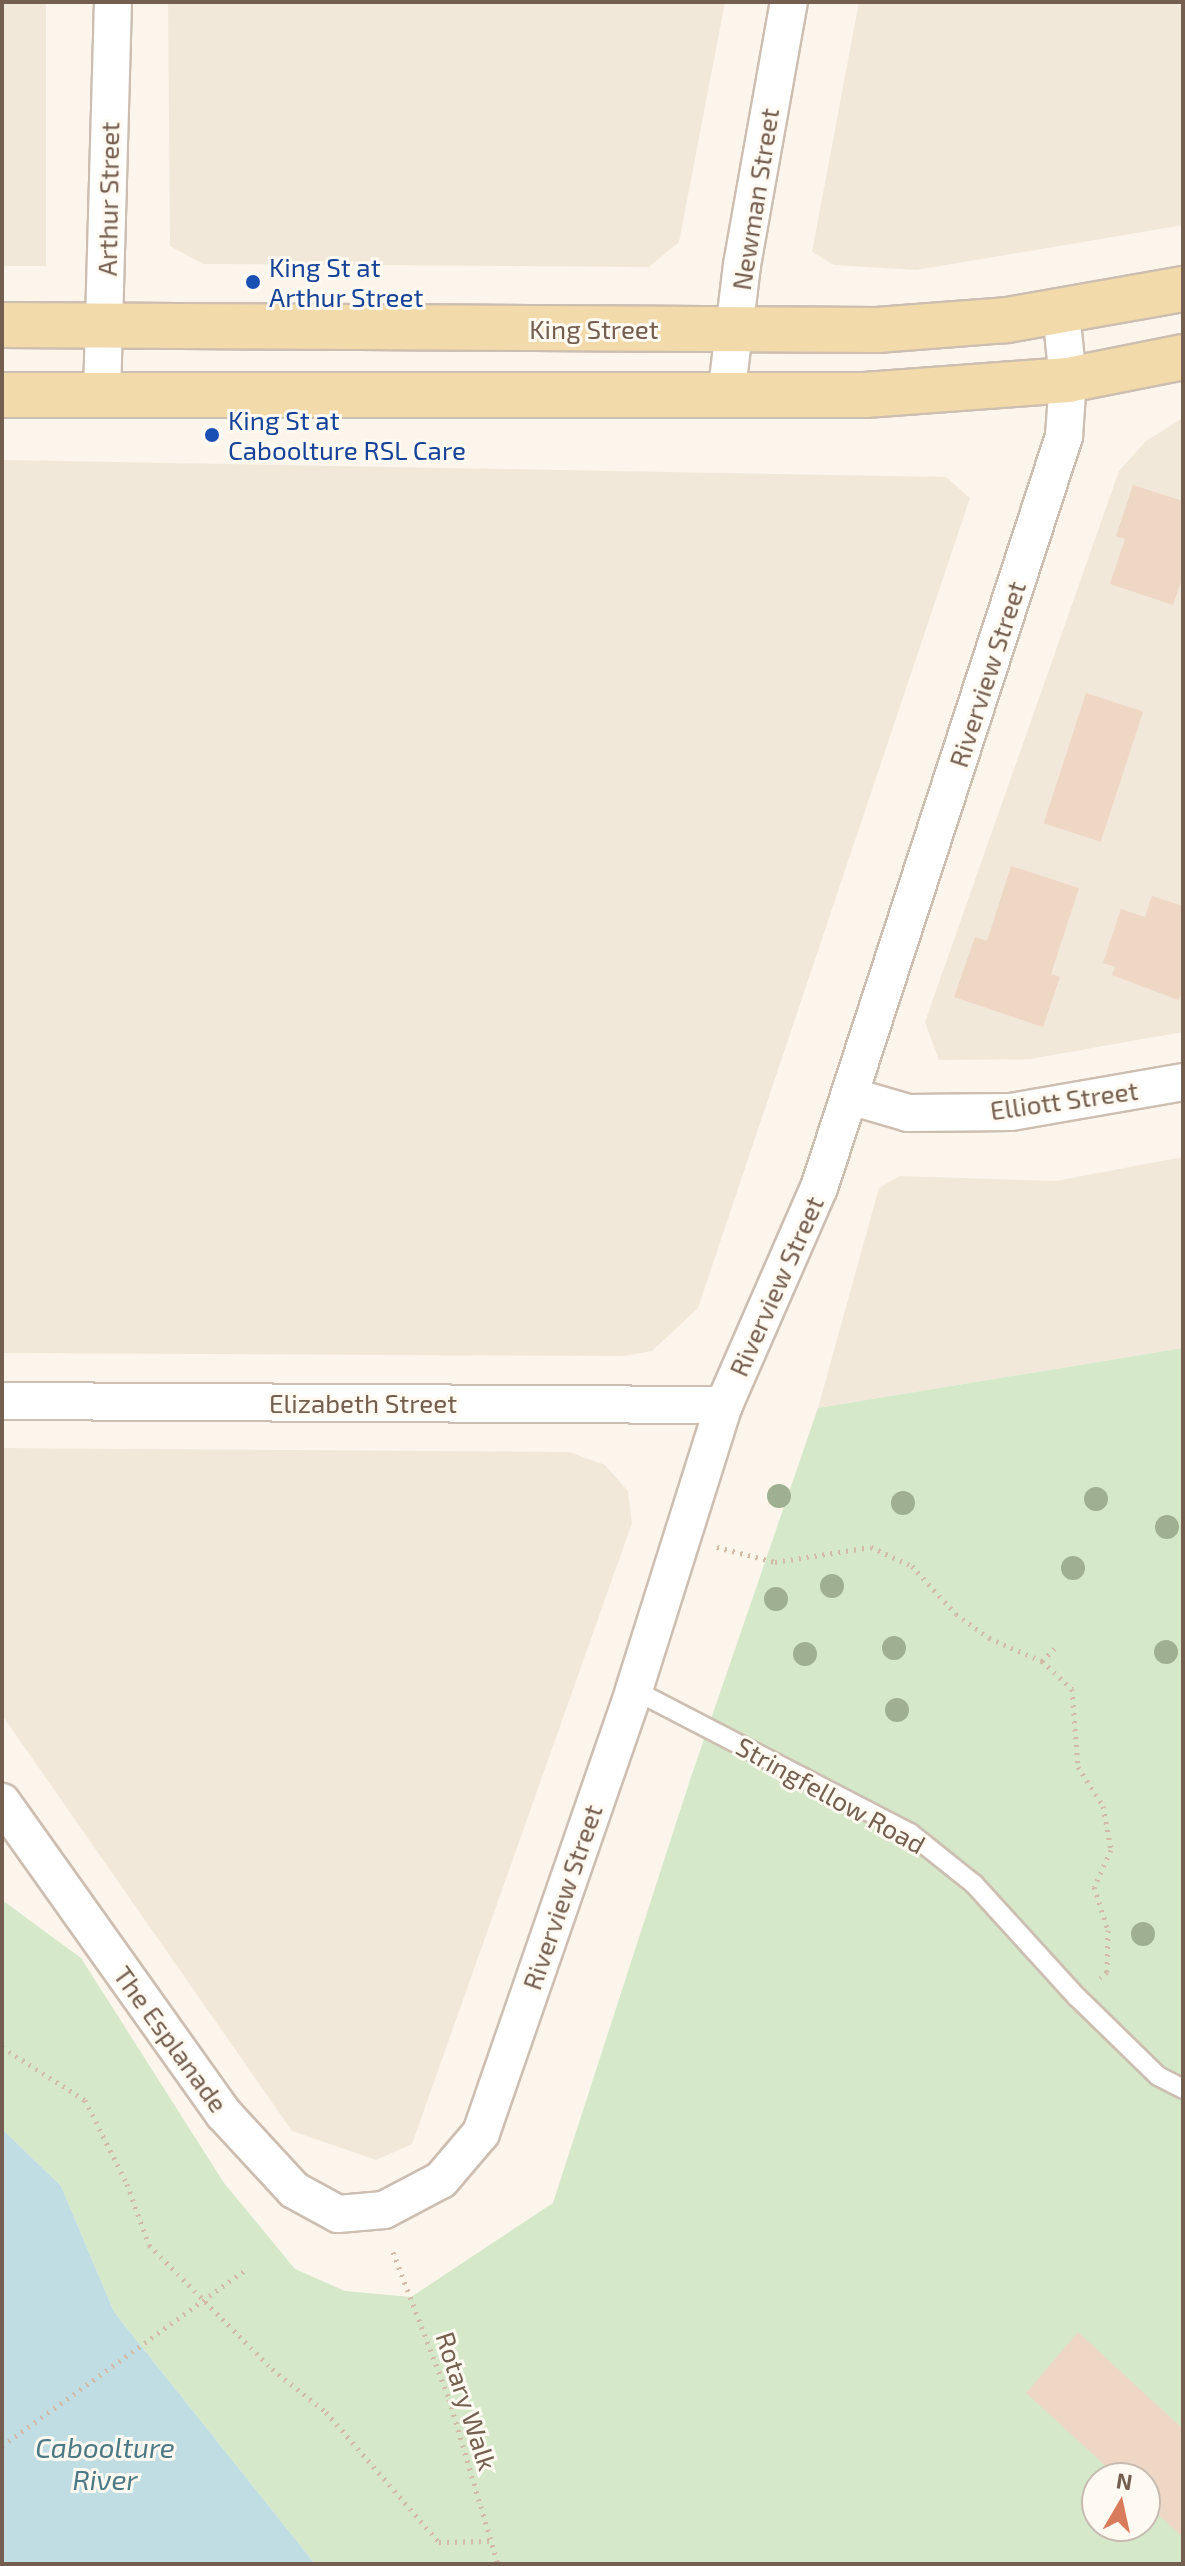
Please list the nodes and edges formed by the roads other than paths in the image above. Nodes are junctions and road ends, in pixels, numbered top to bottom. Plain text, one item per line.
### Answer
1 (113, 2) edge
2 (789, 2) edge
3 (1183, 289) edge
4 (1061, 312) junction
5 (2, 325) edge
6 (104, 325) junction
7 (736, 329) junction
8 (1183, 357) edge
9 (1068, 380) junction
10 (2, 395) edge
11 (102, 395) junction
12 (726, 397) junction
13 (1183, 1082) edge
14 (850, 1096) junction
15 (2, 1401) edge
16 (724, 1405) junction
17 (634, 1690) junction
18 (2, 1802) edge
19 (1183, 2089) edge
20 (384, 2210) joint

1 - 6 street, Arthur Street
2 - 7 street, Newman Street
3 - 4 main road, King Street
4 - 7 main road, King Street
4 - 9 street, Riverview Street
5 - 6 main road, King Street
6 - 7 main road, King Street
6 - 11 street, Arthur Street
7 - 12 street, Newman Street
8 - 9 main road
9 - 12 main road
9 - 14 street, Riverview Street
10 - 11 main road
11 - 12 main road
13 - 14 street, Elliott Street
14 - 16 street, Riverview Street
15 - 16 street, Elizabeth Street
16 - 17 street, Riverview Street
17 - 19 lane, Stringfellow Road
17 - 20 street, Riverview Street
18 - 20 street, The Esplanade

